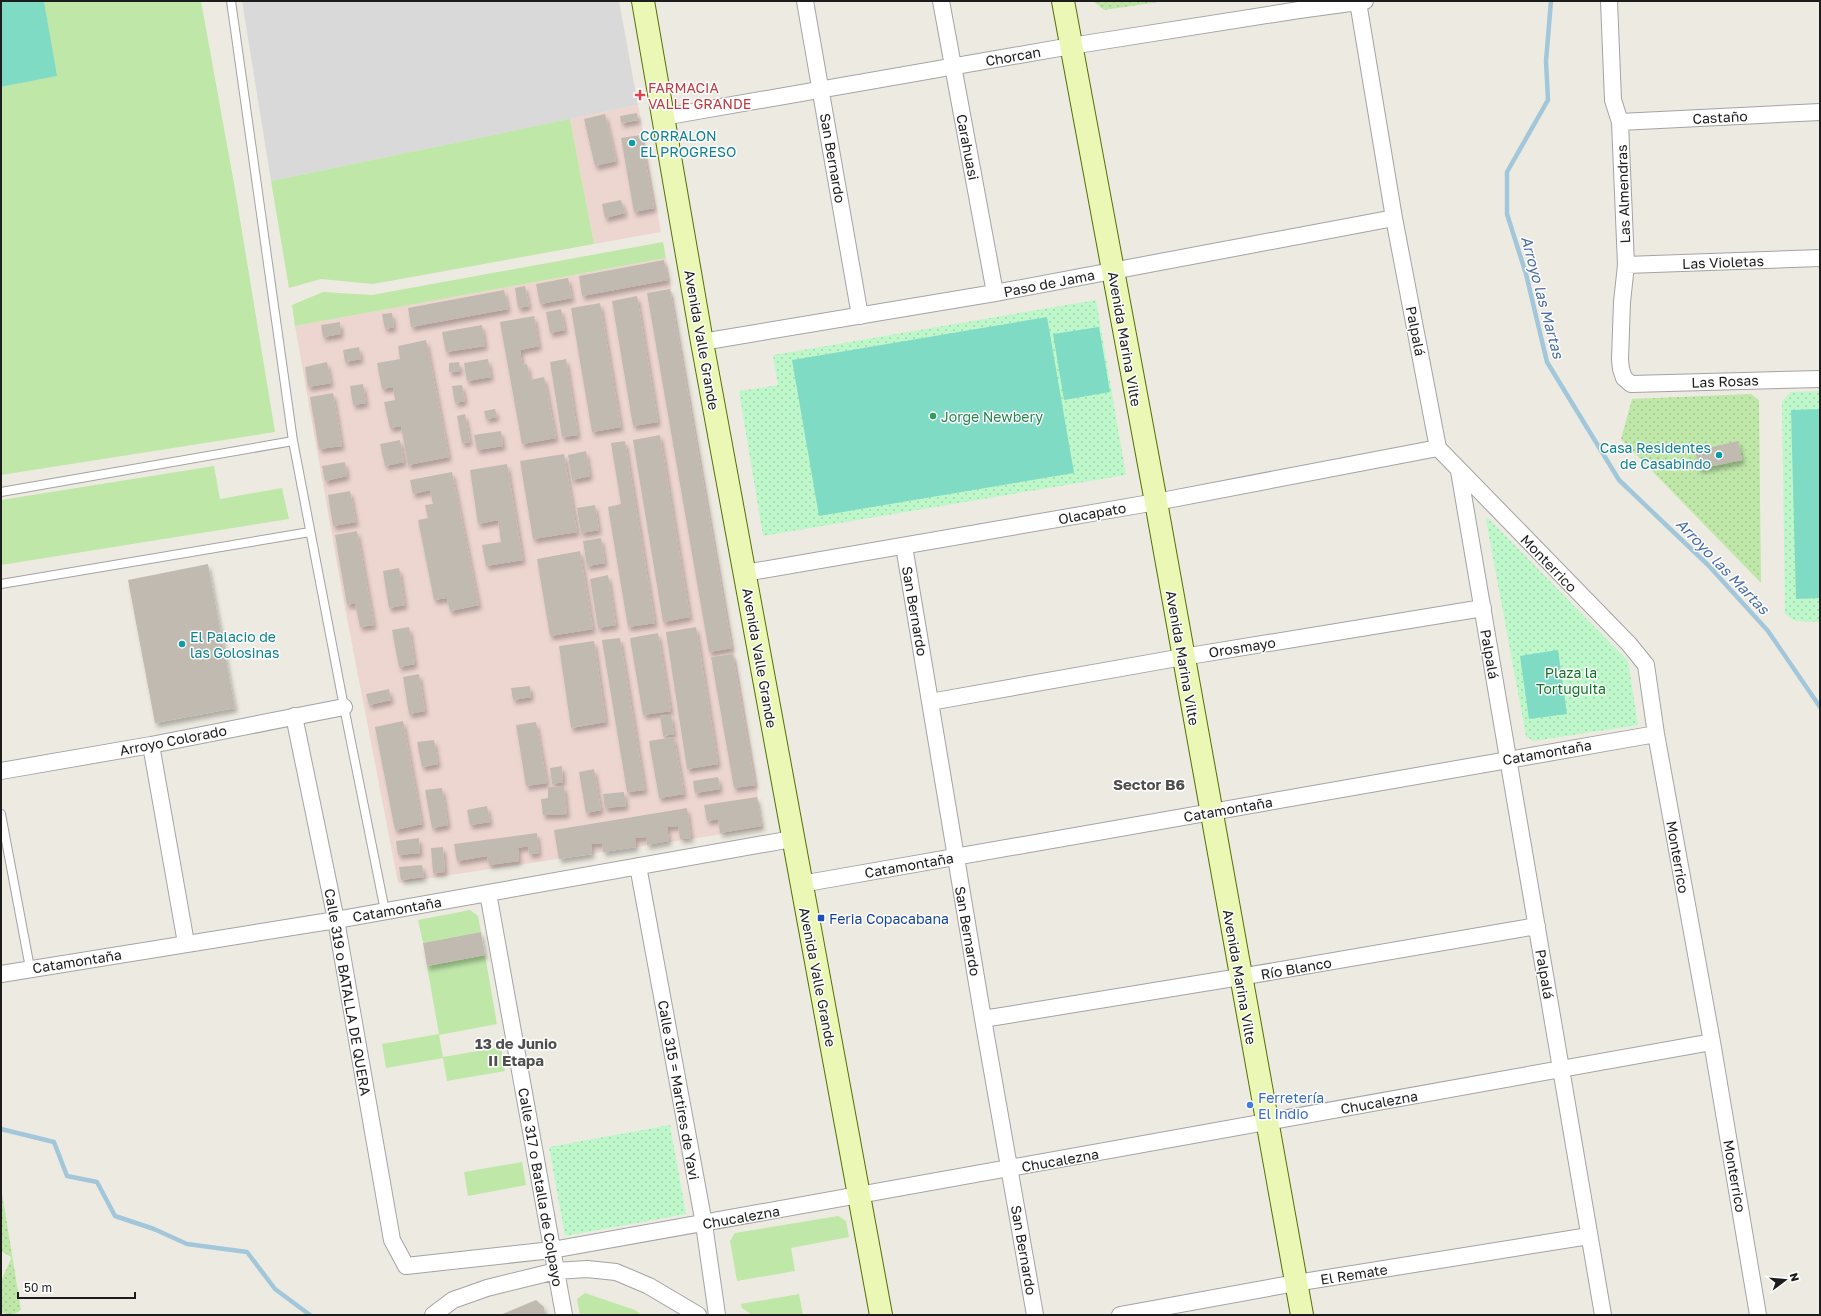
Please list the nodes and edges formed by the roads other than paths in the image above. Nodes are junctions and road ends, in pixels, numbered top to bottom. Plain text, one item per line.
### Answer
1 (231, 1) edge
2 (643, 1) edge
3 (805, 1) edge
4 (941, 1) edge
5 (1063, 1) edge
6 (1609, 1) edge
7 (1361, 2) edge
8 (1298, 5) edge
9 (1071, 46) junction
10 (953, 66) junction
11 (821, 89) junction
12 (1820, 112) edge
13 (663, 117) junction
14 (1620, 122) junction
15 (1394, 218) junction
16 (1820, 258) edge
17 (1626, 265) junction
18 (1113, 271) junction
19 (995, 293) junction
20 (860, 316) junction
21 (702, 342) junction
22 (1820, 379) edge
23 (1631, 384) joint
24 (293, 441) junction
25 (1438, 448) junction
26 (1459, 471) junction
27 (1, 492) edge
28 (1156, 502) junction
29 (310, 532) junction
30 (904, 546) junction
31 (745, 573) junction
32 (1, 584) edge
33 (1482, 608) junction
34 (1183, 657) junction
35 (930, 702) junction
36 (344, 707) junction
37 (294, 716) junction
38 (1656, 734) junction
39 (151, 745) junction
40 (1508, 758) junction
41 (1, 771) edge
42 (1211, 812) junction
43 (1, 814) edge
44 (792, 839) junction
45 (955, 856) junction
46 (638, 866) junction
47 (801, 884) junction
48 (488, 893) junction
49 (385, 911) junction
50 (336, 920) junction
51 (1537, 926) junction
52 (186, 943) junction
53 (30, 968) junction
54 (1, 974) edge
55 (1240, 977) junction
56 (983, 1019) junction
57 (1712, 1042) junction
58 (1561, 1069) junction
59 (1267, 1122) junction
60 (1010, 1169) junction
61 (859, 1196) junction
62 (704, 1224) junction
63 (1589, 1236) junction
64 (552, 1250) junction
65 (406, 1266) joint
66 (556, 1271) junction
67 (1296, 1283) junction
68 (433, 1315) edge
69 (564, 1315) edge
70 (698, 1315) edge
71 (717, 1315) edge
72 (881, 1315) edge
73 (1035, 1315) edge
74 (1120, 1315) edge
75 (1302, 1315) edge
76 (1603, 1315) edge
77 (1758, 1315) edge

1 - 24 lane
2 - 13 street, Avenida Valle Grande
3 - 11 street, San Bernardo
4 - 10 street, Carahuasi
5 - 9 street, Avenida Marina Vilte
6 - 14 street, Las Almendras
7 - 8 street, Chorcan
7 - 15 street, Palpalá
8 - 9 street, Chorcan
9 - 10 street, Chorcan
9 - 18 street, Avenida Marina Vilte
10 - 11 street, Chorcan
10 - 19 street, Carahuasi
11 - 13 street, Chorcan
11 - 20 street, San Bernardo
12 - 14 street, Castaño
13 - 21 street, Avenida Valle Grande
14 - 17 street, Las Almendras
15 - 18 street, Paso de Jama
15 - 25 street, Palpalá
16 - 17 street, Las Violetas
17 - 23 street, Las Almendras
18 - 19 street, Paso de Jama
18 - 28 street, Avenida Marina Vilte
19 - 20 street, Paso de Jama
20 - 21 street, Paso de Jama
21 - 31 street, Avenida Valle Grande
22 - 23 street, Las Rosas
24 - 27 lane
24 - 29 lane
25 - 26 street
25 - 28 street, Olacapato
26 - 33 street, Palpalá
26 - 38 street, Monterrico
28 - 30 street, Olacapato
28 - 34 street, Avenida Marina Vilte
29 - 32 lane
29 - 36 lane
30 - 31 street, Olacapato
30 - 35 street, San Bernardo
31 - 44 street, Avenida Valle Grande
33 - 34 street, Orosmayo
33 - 40 street, Palpalá
34 - 35 street, Orosmayo
34 - 42 street, Avenida Marina Vilte
35 - 45 street, San Bernardo
36 - 37 street, Arroyo Colorado
36 - 49 lane
37 - 39 street, Arroyo Colorado
37 - 50 street, Calle 319 o BATALLA DE QUERA
38 - 40 street, Catamontaña
38 - 57 street, Monterrico
39 - 41 street, Arroyo Colorado
39 - 52 street
40 - 42 street, Catamontaña
40 - 51 street, Palpalá
42 - 45 street, Catamontaña
42 - 55 street, Avenida Marina Vilte
43 - 53 lane
44 - 46 street, Catamontaña
44 - 47 street, Avenida Valle Grande
45 - 47 street, Catamontaña
45 - 56 street, San Bernardo
46 - 48 street, Catamontaña
46 - 62 street, Calle 315 = Martires de Yavi
47 - 61 street, Avenida Valle Grande
48 - 49 street, Catamontaña
48 - 64 street, Calle 317 o Batalla de Colpayo
49 - 50 street, Catamontaña
50 - 52 street, Catamontaña
50 - 65 street, Calle 319 o BATALLA DE QUERA
51 - 55 street, Río Blanco
51 - 58 street, Palpalá
52 - 53 street, Catamontaña
53 - 54 street, Catamontaña
55 - 56 street, Río Blanco
55 - 59 street, Avenida Marina Vilte
56 - 60 street, San Bernardo
57 - 58 street, Chucalezna
57 - 77 street, Monterrico
58 - 59 street, Chucalezna
58 - 63 street, Palpalá
59 - 60 street, Chucalezna
59 - 67 street, Avenida Marina Vilte
60 - 61 street, Chucalezna
60 - 73 street, San Bernardo
61 - 62 street, Chucalezna
61 - 72 street, Avenida Valle Grande
62 - 64 street, Chucalezna
62 - 71 street, Calle 315 = Martires de Yavi
63 - 67 street, El Remate
63 - 76 street, Palpalá
64 - 65 street, Chucalezna
64 - 66 street, Calle 317 o Batalla de Colpayo
66 - 68 street
66 - 69 street, Calle 317 o Batalla de Colpayo
66 - 70 street
67 - 74 street, El Remate
67 - 75 street, Avenida Marina Vilte

